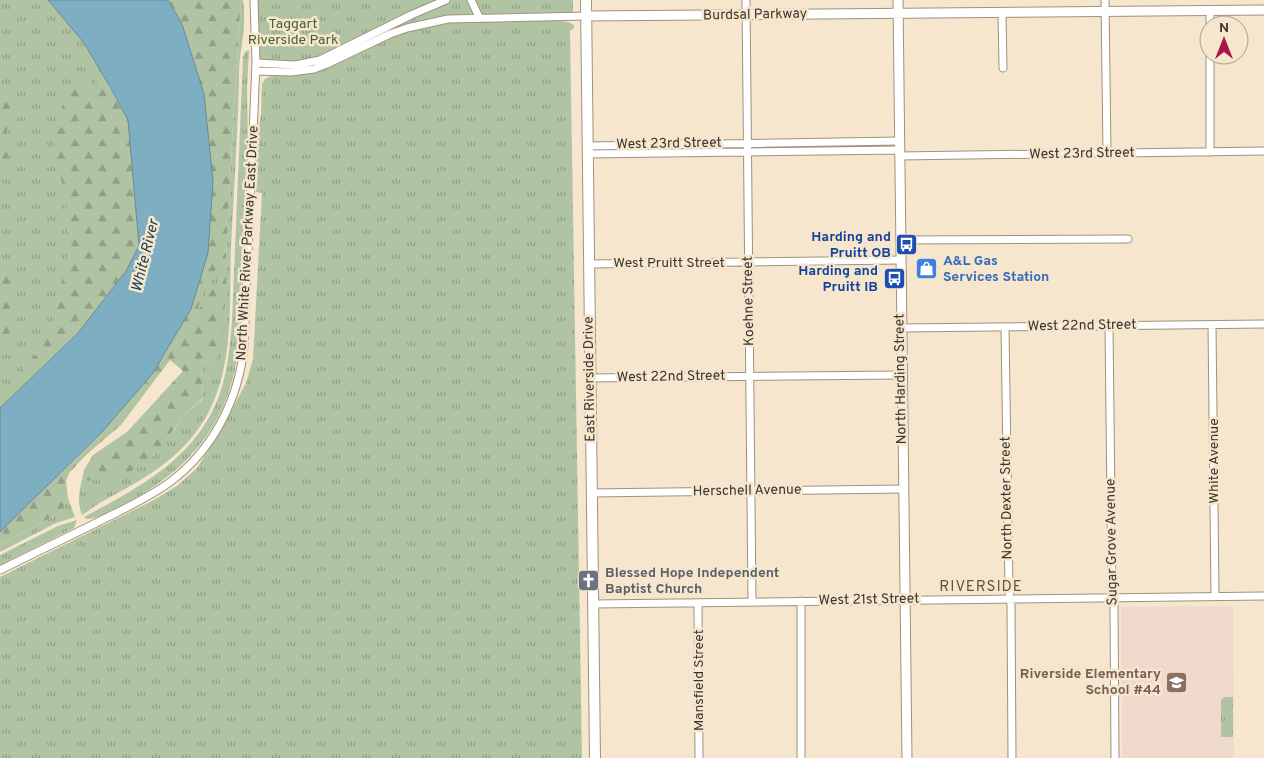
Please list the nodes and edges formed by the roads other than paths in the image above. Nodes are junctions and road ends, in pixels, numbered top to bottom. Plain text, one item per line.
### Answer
1 (254, 0) edge
2 (446, 0) edge
3 (471, 0) edge
4 (586, 0) edge
5 (746, 0) edge
6 (898, 0) edge
7 (1106, 0) edge
8 (1210, 10) junction
9 (1264, 10) edge
10 (1106, 12) junction
11 (1002, 13) junction
12 (898, 14) junction
13 (746, 15) junction
14 (1210, 15) edge
15 (586, 16) junction
16 (479, 18) junction
17 (256, 62) junction
18 (1210, 65) edge
19 (1003, 68) dead end
20 (256, 71) junction
21 (747, 143) junction
22 (900, 149) junction
23 (588, 150) junction
24 (1264, 151) edge
25 (747, 152) junction
26 (1210, 152) junction
27 (1107, 153) junction
28 (1128, 239) dead end
29 (900, 240) junction
30 (900, 260) junction
31 (748, 262) junction
32 (589, 264) junction
33 (1264, 324) edge
34 (1212, 325) junction
35 (1109, 326) junction
36 (1005, 327) junction
37 (901, 328) junction
38 (901, 375) junction
39 (750, 376) junction
40 (590, 378) junction
41 (903, 489) junction
42 (751, 491) junction
43 (591, 493) junction
44 (0, 570) edge
45 (1215, 596) junction
46 (1264, 596) edge
47 (1113, 598) junction
48 (1011, 599) junction
49 (905, 600) junction
50 (752, 602) junction
51 (801, 602) junction
52 (698, 603) junction
53 (594, 604) junction
54 (595, 758) edge
55 (699, 758) edge
56 (802, 758) edge
57 (907, 758) edge
58 (1012, 758) edge
59 (1115, 758) edge

1 - 17 street, North White River Parkway East Drive
2 - 17 street
3 - 16 street
4 - 15 main road, East Riverside Drive
5 - 13 street, Koehne Street
6 - 12 street, North Harding Street
7 - 10 street
8 - 9 street, Burdsal Parkway
8 - 10 street, Burdsal Parkway
8 - 14 street
10 - 11 street, Burdsal Parkway
10 - 27 street
11 - 12 street, Burdsal Parkway
11 - 19 street
12 - 13 street, Burdsal Parkway
12 - 22 street, North Harding Street
13 - 15 street, Burdsal Parkway
13 - 21 street, Koehne Street
15 - 16 street, Burdsal Parkway
15 - 23 main road, East Riverside Drive
16 - 20 street, Burdsal Parkway
17 - 20 street, North White River Parkway East Drive
18 - 26 street
20 - 44 street, North White River Parkway East Drive
21 - 22 street, West 23rd Street
21 - 23 street, West 23rd Street
21 - 25 street, Koehne Street
22 - 25 street, West 23rd Street
22 - 27 street, West 23rd Street
22 - 29 street, North Harding Street
23 - 25 street, West 23rd Street
23 - 32 main road, East Riverside Drive
24 - 26 street, West 23rd Street
25 - 31 street, Koehne Street
26 - 27 street, West 23rd Street
28 - 29 street
29 - 30 street, North Harding Street
30 - 31 street, West Pruitt Street
30 - 37 street, North Harding Street
31 - 32 street, West Pruitt Street
31 - 39 street, Koehne Street
32 - 40 main road, East Riverside Drive
33 - 34 street, West 22nd Street
34 - 35 street, West 22nd Street
34 - 45 street, White Avenue
35 - 36 street, West 22nd Street
35 - 47 street, Sugar Grove Avenue
36 - 37 street, West 22nd Street
36 - 48 street, North Dexter Street
37 - 38 street, North Harding Street
38 - 39 street, West 22nd Street
38 - 41 street, North Harding Street
39 - 40 street, West 22nd Street
39 - 42 street, Koehne Street
40 - 43 main road, East Riverside Drive
41 - 42 street, Herschell Avenue
41 - 49 street, North Harding Street
42 - 43 street, Herschell Avenue
42 - 50 street, Koehne Street
43 - 53 main road, East Riverside Drive
45 - 46 street, West 21st Street
45 - 47 street, West 21st Street
47 - 48 street, West 21st Street
47 - 59 street, Sugar Grove Avenue
48 - 49 street, West 21st Street
48 - 58 street, North Dexter Street
49 - 51 street, West 21st Street
49 - 57 street, North Harding Street
50 - 51 street, West 21st Street
50 - 52 street, West 21st Street
51 - 56 street
52 - 53 street, West 21st Street
52 - 55 street, Mansfield Street
53 - 54 main road, East Riverside Drive

